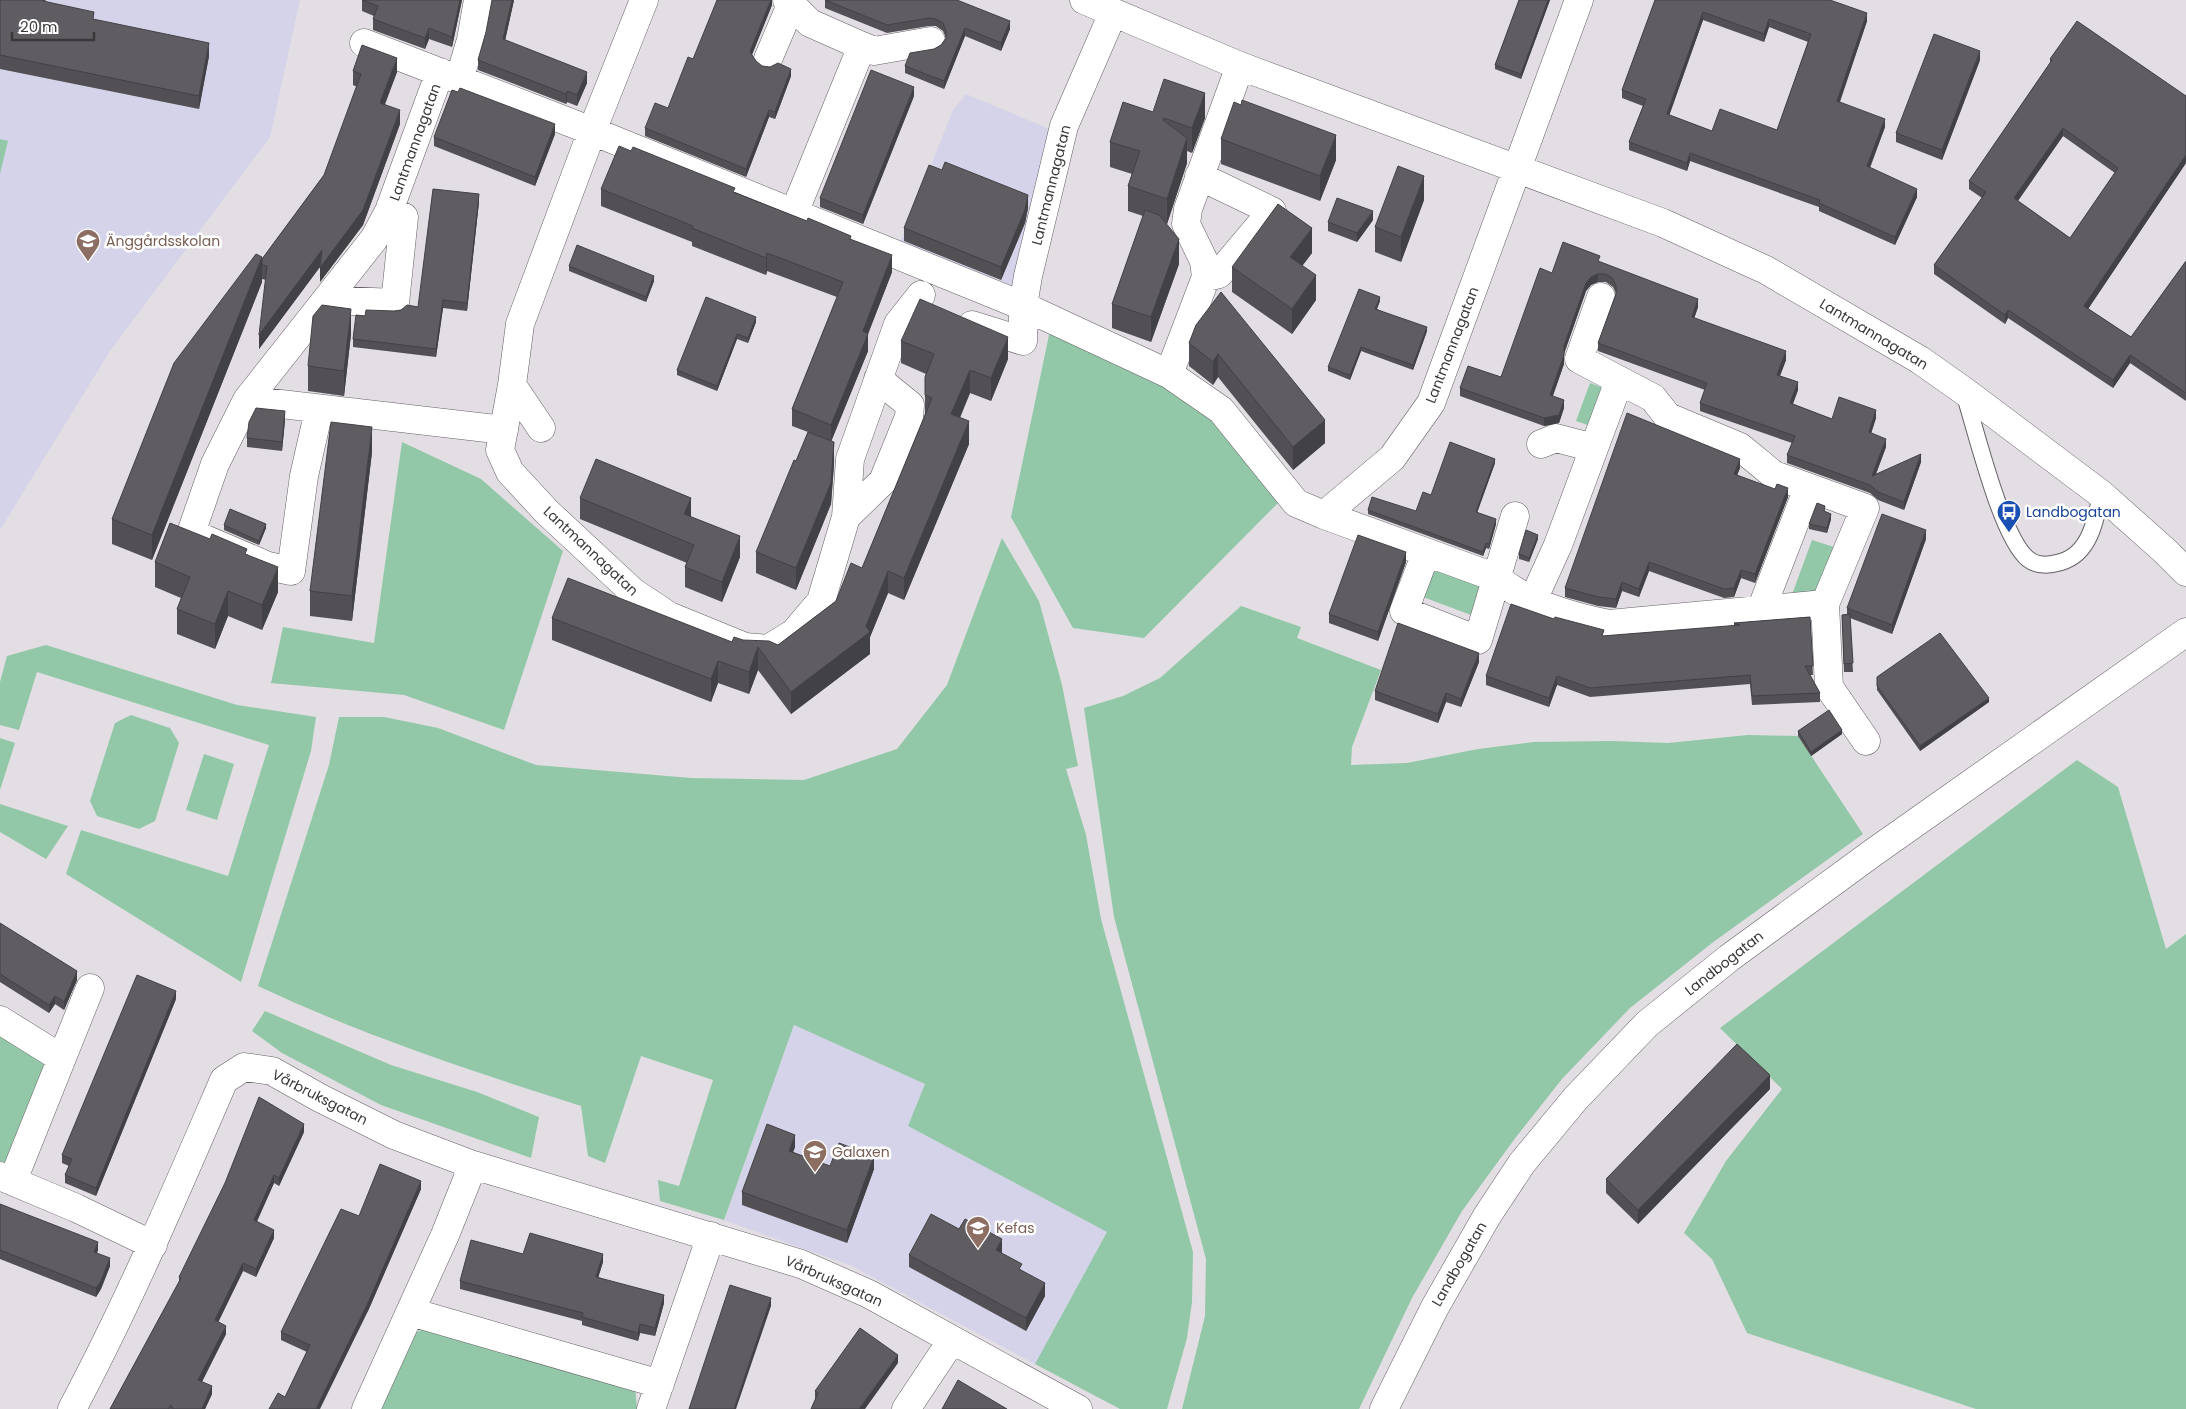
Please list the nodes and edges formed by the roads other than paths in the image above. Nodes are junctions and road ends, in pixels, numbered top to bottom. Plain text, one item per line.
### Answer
1 (478, 0) edge
2 (644, 0) edge
3 (1084, 0) edge
4 (1579, 0) edge
5 (789, 3) edge
6 (1112, 13) junction
7 (931, 41) dead end
8 (364, 43) dead end
9 (862, 46) junction
10 (768, 60) dead end
11 (1240, 66) junction
12 (449, 76) junction
13 (592, 131) junction
14 (1518, 169) junction
15 (1200, 176) junction
16 (389, 211) junction
17 (794, 213) junction
18 (904, 258) junction
19 (1206, 278) junction
20 (921, 296) junction
21 (1602, 297) dead end
22 (326, 300) junction
23 (1023, 306) junction
24 (1169, 374) junction
25 (878, 379) junction
26 (1619, 381) junction
27 (512, 385) junction
28 (1964, 391) junction
29 (247, 400) junction
30 (319, 410) junction
31 (541, 428) dead end
32 (504, 430) junction
33 (1541, 444) dead end
34 (1594, 448) junction
35 (1808, 488) junction
36 (2101, 494) junction
37 (1324, 515) junction
38 (1515, 516) dead end
39 (846, 517) junction
40 (1426, 553) junction
41 (2186, 572) edge
42 (1496, 578) junction
43 (1533, 600) junction
44 (1825, 604) junction
45 (1761, 610) junction
46 (2186, 632) edge
47 (1866, 741) dead end
48 (90, 988) dead end
49 (0, 1020) edge
50 (62, 1058) junction
51 (472, 1165) junction
52 (6, 1178) edge
53 (711, 1236) junction
54 (153, 1245) junction
55 (411, 1312) junction
56 (952, 1340) junction
57 (660, 1384) junction
58 (72, 1409) edge
59 (366, 1409) edge
60 (651, 1409) edge
61 (906, 1409) edge
62 (1078, 1409) edge
63 (1384, 1409) edge

1 - 12 street, Lantmannagatan
2 - 13 street, Lantmannagatan
3 - 6 street, Lantmannagatan
4 - 14 street, Lantmannagatan
5 - 9 street
5 - 10 street
6 - 11 street, Lantmannagatan
6 - 23 street, Lantmannagatan
7 - 9 street
8 - 12 street, Lantmannagatan
9 - 17 street
11 - 14 street, Lantmannagatan
11 - 15 street
12 - 13 street, Lantmannagatan
12 - 16 street, Lantmannagatan
13 - 17 street, Lantmannagatan
13 - 27 street, Lantmannagatan
14 - 28 street, Lantmannagatan
14 - 37 street, Lantmannagatan
15 - 19 street
15 - 19 street
16 - 22 street, Lantmannagatan
16 - 22 street, Lantmannagatan
17 - 18 street, Lantmannagatan
18 - 20 street, Lantmannagatan
18 - 23 street, Lantmannagatan
19 - 24 street
20 - 23 street, Lantmannagatan
20 - 25 street, Lantmannagatan
21 - 26 street
22 - 29 street, Lantmannagatan
23 - 24 street, Lantmannagatan
24 - 37 street, Lantmannagatan
25 - 39 street, Lantmannagatan
25 - 39 street, Lantmannagatan
26 - 34 street
26 - 35 street
27 - 31 street
27 - 32 street, Lantmannagatan
28 - 36 street, Lantmannagatan
28 - 36 lane
29 - 30 street
29 - 30 street, Lantmannagatan
30 - 32 street
32 - 39 street, Lantmannagatan
33 - 34 street
34 - 43 street
35 - 44 street
35 - 45 street
36 - 41 street, Lantmannagatan
37 - 40 street, Lantmannagatan
38 - 42 street
40 - 42 street, Lantmannagatan
40 - 42 street
42 - 43 street, Lantmannagatan
43 - 45 street, Lantmannagatan
44 - 45 street, Lantmannagatan
44 - 47 street
46 - 63 street, Landbogatan
48 - 50 street
49 - 50 street
50 - 52 street
51 - 53 street, Vårbruksgatan
51 - 54 street, Vårbruksgatan
51 - 55 street
52 - 54 street
53 - 56 street, Vårbruksgatan
53 - 57 street
54 - 58 street, Vårbruksgatan
55 - 57 street
55 - 59 street
56 - 61 street
56 - 62 street, Vårbruksgatan
57 - 60 street

